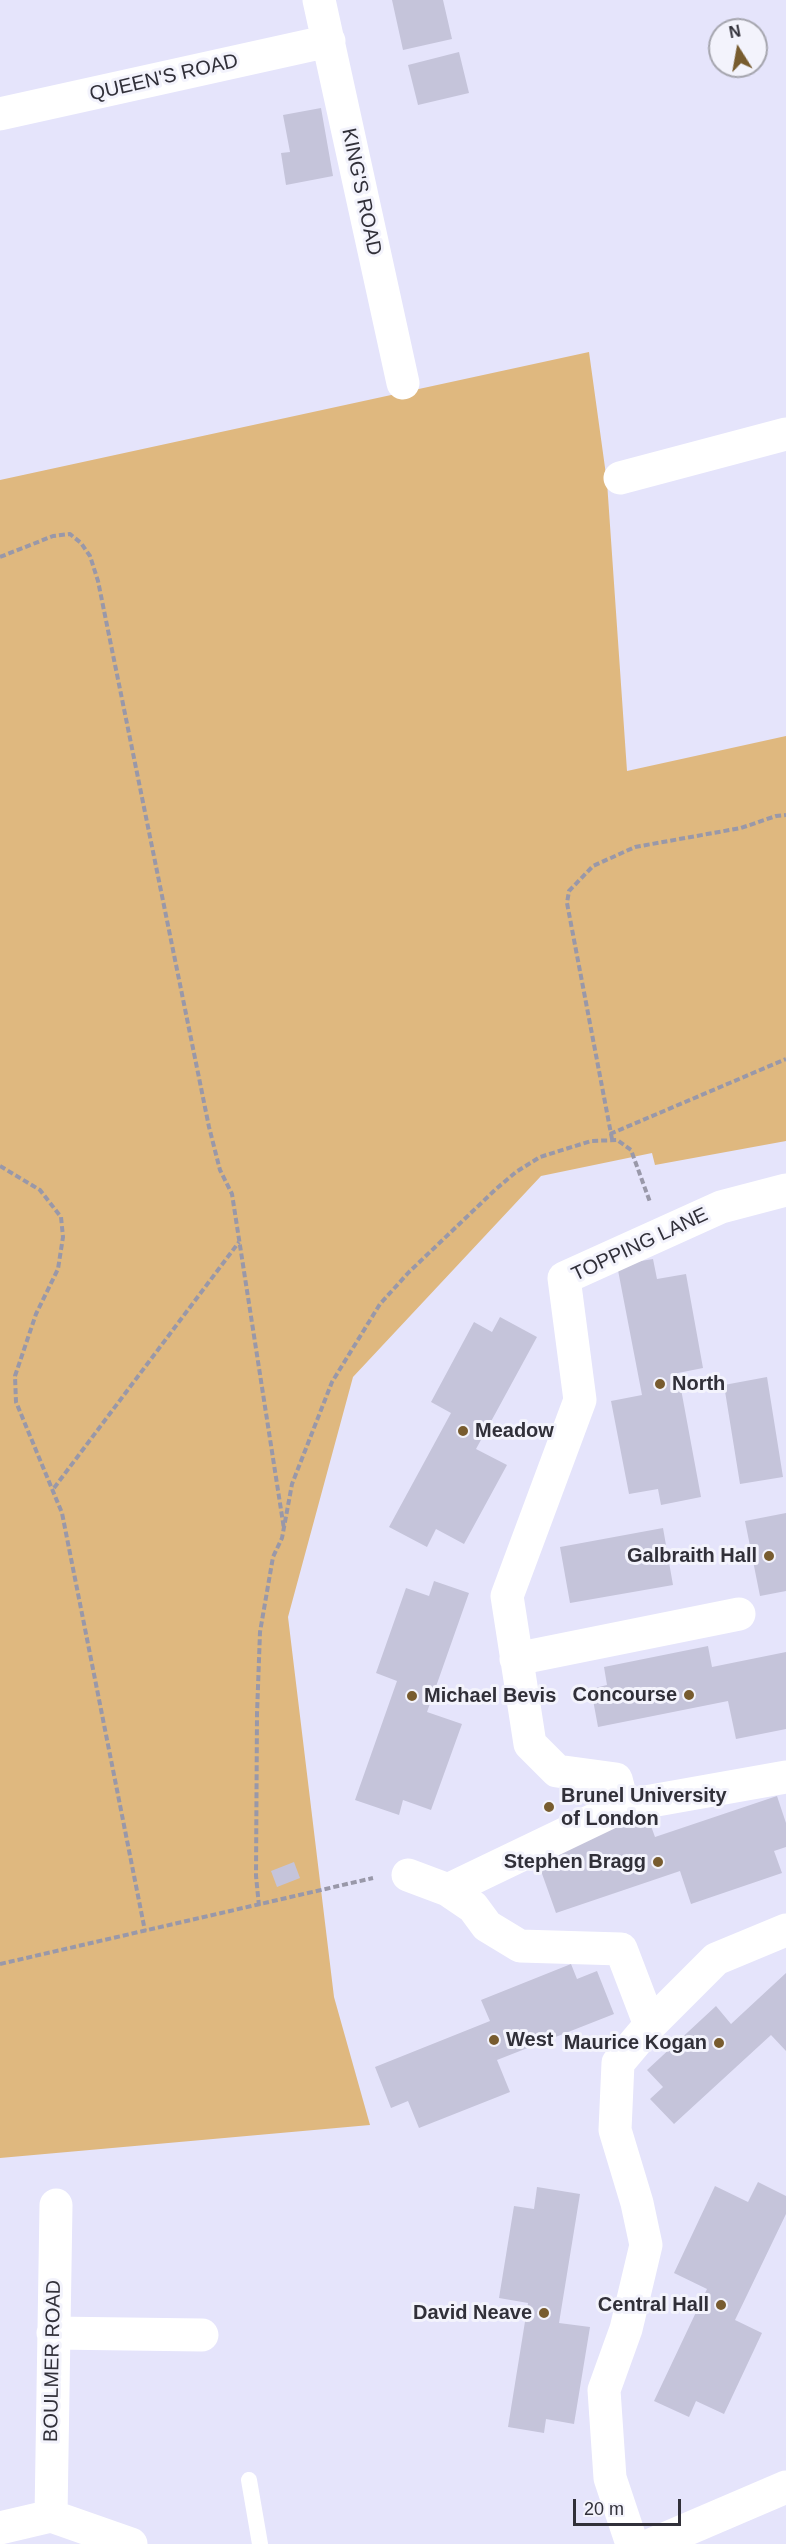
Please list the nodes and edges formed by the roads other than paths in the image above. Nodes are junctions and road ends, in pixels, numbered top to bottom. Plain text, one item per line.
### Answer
1 (319, 0) edge
2 (329, 41) junction
3 (0, 114) edge
4 (403, 383) dead end
5 (786, 434) edge
6 (620, 478) dead end
7 (786, 1190) edge
8 (739, 1614) dead end
9 (516, 1659) junction
10 (786, 1777) edge
11 (623, 1806) junction
12 (408, 1875) road end
13 (448, 1890) junction
14 (786, 1930) edge
15 (650, 2025) junction
16 (56, 2205) dead end
17 (53, 2333) junction
18 (202, 2335) dead end
19 (249, 2480) dead end
20 (786, 2487) edge
21 (51, 2516) junction
22 (0, 2528) edge
23 (131, 2544) edge
24 (260, 2544) edge
25 (632, 2544) edge
26 (653, 2544) edge

1 - 2 street, KING'S ROAD
2 - 3 street, QUEEN'S ROAD
2 - 4 street, KING'S ROAD
5 - 6 street
7 - 9 street, TOPPING LANE
8 - 9 street
9 - 11 street, TOPPING LANE
10 - 11 street
11 - 13 street
12 - 13 street
13 - 15 street
14 - 15 street
15 - 25 street
16 - 17 street, BOULMER ROAD
17 - 18 street
17 - 21 street, BOULMER ROAD
19 - 24 lane
20 - 26 street
21 - 22 street
21 - 23 street

